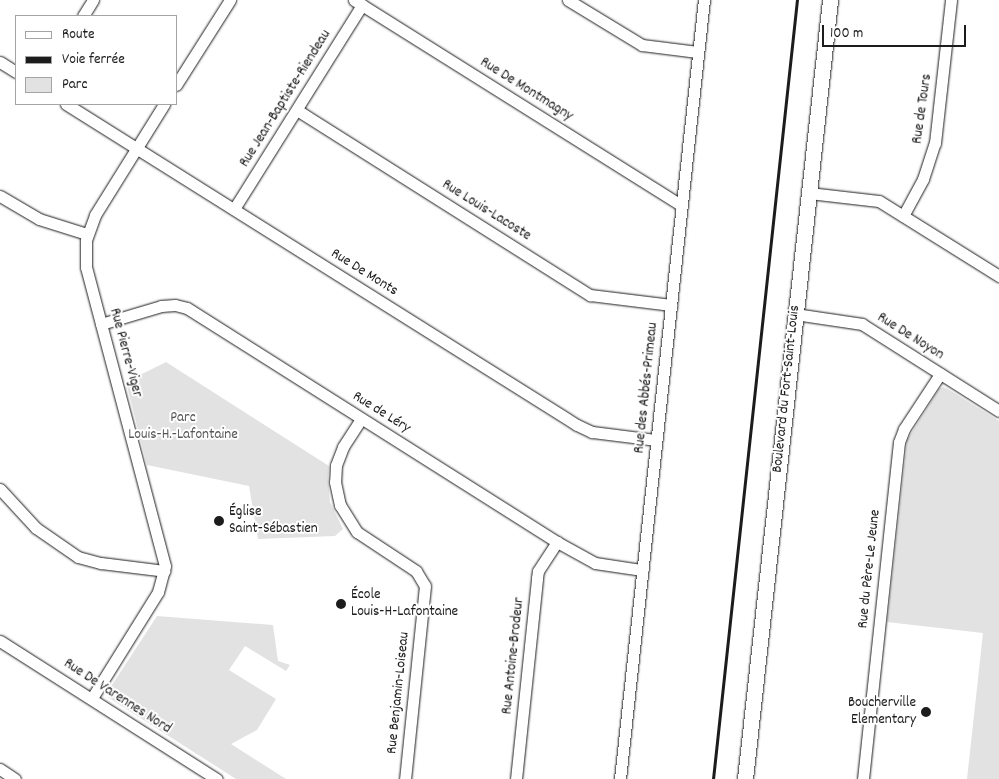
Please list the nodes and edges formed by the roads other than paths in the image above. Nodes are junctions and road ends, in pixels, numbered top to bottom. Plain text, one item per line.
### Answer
1 (93, 0) edge
2 (230, 0) edge
3 (568, 0) edge
4 (704, 0) edge
5 (830, 0) edge
6 (951, 0) edge
7 (358, 3) edge
8 (84, 15) edge
9 (698, 52) junction
10 (0, 62) edge
11 (15, 71) edge
12 (178, 82) edge
13 (68, 105) edge
14 (163, 105) edge
15 (297, 110) junction
16 (137, 148) junction
17 (809, 193) junction
18 (0, 196) edge
19 (681, 205) junction
20 (234, 208) junction
21 (903, 216) junction
22 (87, 234) junction
23 (999, 276) edge
24 (671, 305) junction
25 (795, 314) junction
26 (101, 324) junction
27 (940, 374) junction
28 (999, 411) edge
29 (361, 419) junction
30 (656, 440) junction
31 (0, 488) edge
32 (557, 542) junction
33 (642, 570) junction
34 (165, 571) junction
35 (0, 641) edge
36 (92, 698) junction
37 (0, 769) edge
38 (15, 779) edge
39 (217, 779) edge
40 (405, 779) edge
41 (516, 779) edge
42 (620, 779) edge
43 (745, 779) edge
44 (863, 779) edge

1 - 8 street
2 - 12 street
3 - 9 street
4 - 9 street, Rue des Abbés-Primeau
5 - 17 street, Boulevard du Fort-Saint-Louis
6 - 21 street, Rue de Tours
7 - 15 street, Rue Jean-Baptiste-Riendeau
7 - 19 street, Rue De Montmagny
9 - 19 street, Rue des Abbés-Primeau
10 - 11 street
13 - 16 street, Rue De Monts
14 - 16 street, Rue Pierre-Viger
15 - 20 street, Rue Jean-Baptiste-Riendeau
15 - 24 street, Rue Louis-Lacoste
16 - 20 street, Rue De Monts
16 - 22 street, Rue Pierre-Viger
17 - 21 street
17 - 25 street, Boulevard du Fort-Saint-Louis
18 - 22 street
19 - 24 street, Rue des Abbés-Primeau
20 - 30 street, Rue De Monts
21 - 23 street
22 - 26 street, Rue Pierre-Viger
24 - 30 street, Rue des Abbés-Primeau
25 - 27 street, Rue De Noyon
25 - 43 street, Boulevard du Fort-Saint-Louis
26 - 29 street, Rue de Léry
26 - 34 street, Rue Pierre-Viger
27 - 28 street, Rue De Noyon
27 - 44 street, Rue du Père-Le Jeune
29 - 32 street, Rue de Léry
29 - 40 street, Rue Benjamin-Loiseau
30 - 33 street, Rue des Abbés-Primeau
31 - 34 street
32 - 33 street, Rue de Léry
32 - 41 street, Rue Antoine-Brodeur
33 - 42 street, Rue des Abbés-Primeau
34 - 36 street
35 - 36 street, Rue De Varennes Nord
36 - 39 street, Rue De Varennes Nord
37 - 38 street

